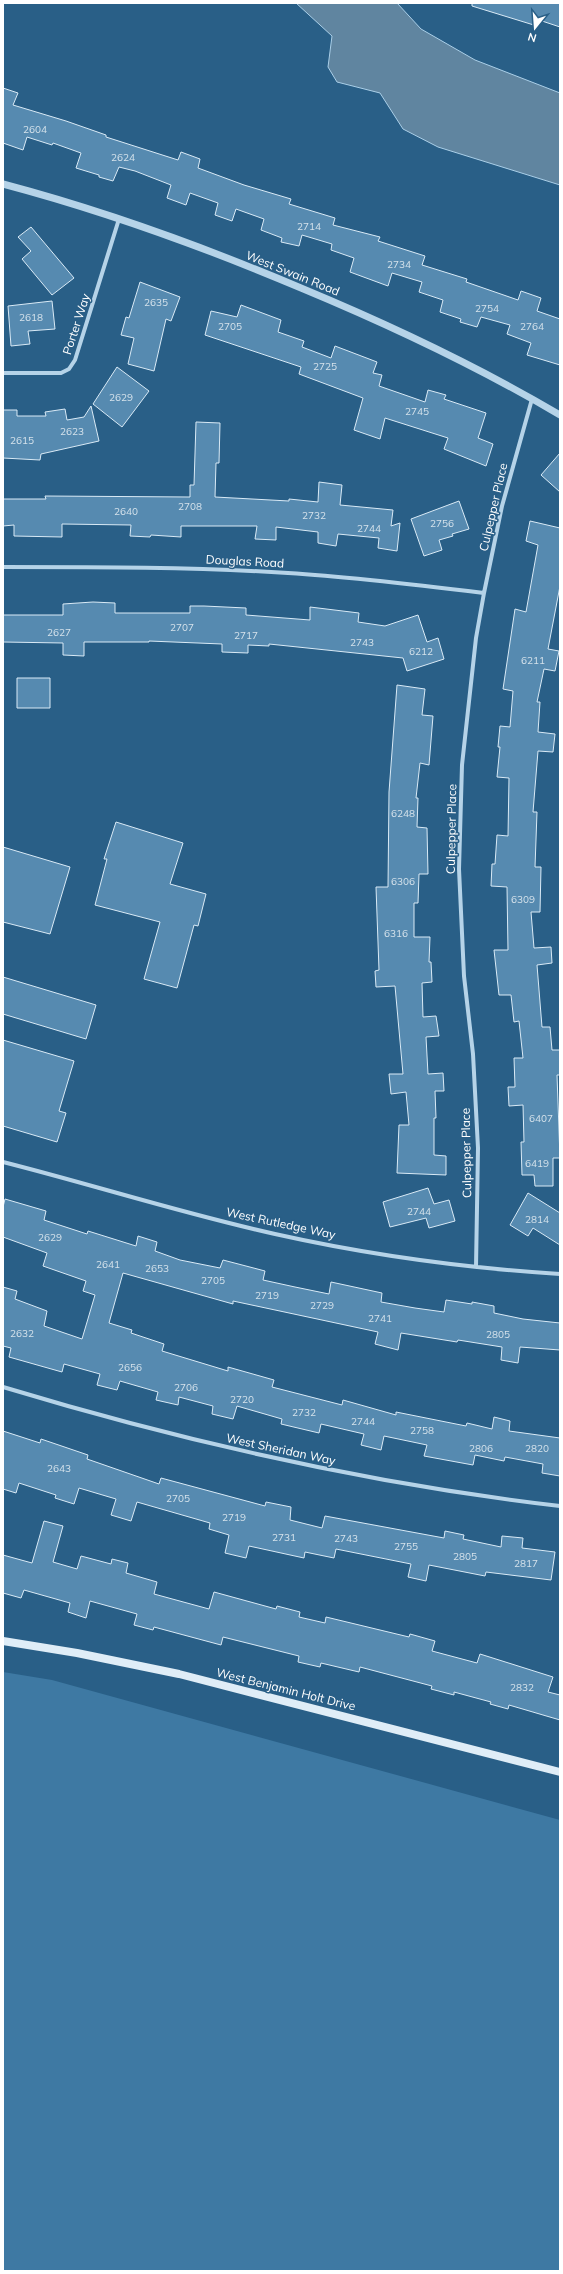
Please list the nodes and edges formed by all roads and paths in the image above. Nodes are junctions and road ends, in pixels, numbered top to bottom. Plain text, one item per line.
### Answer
1 (3, 184) edge
2 (119, 219) junction
3 (3, 373) edge
4 (532, 399) junction
5 (560, 415) edge
6 (3, 567) edge
7 (484, 593) junction
8 (3, 1162) edge
9 (476, 1267) junction
10 (560, 1274) edge
11 (3, 1387) edge
12 (560, 1506) edge
13 (3, 1641) edge
14 (560, 1772) edge

1 - 2 street, West Swain Road
2 - 3 street, Porter Way
2 - 4 street, West Swain Road
4 - 5 street, West Swain Road
4 - 7 street, Culpepper Place
6 - 7 street, Douglas Road
7 - 9 street, Culpepper Place
8 - 9 street, West Rutledge Way
9 - 10 street, West Rutledge Way
11 - 12 street, West Sheridan Way
13 - 14 main road, West Benjamin Holt Drive

